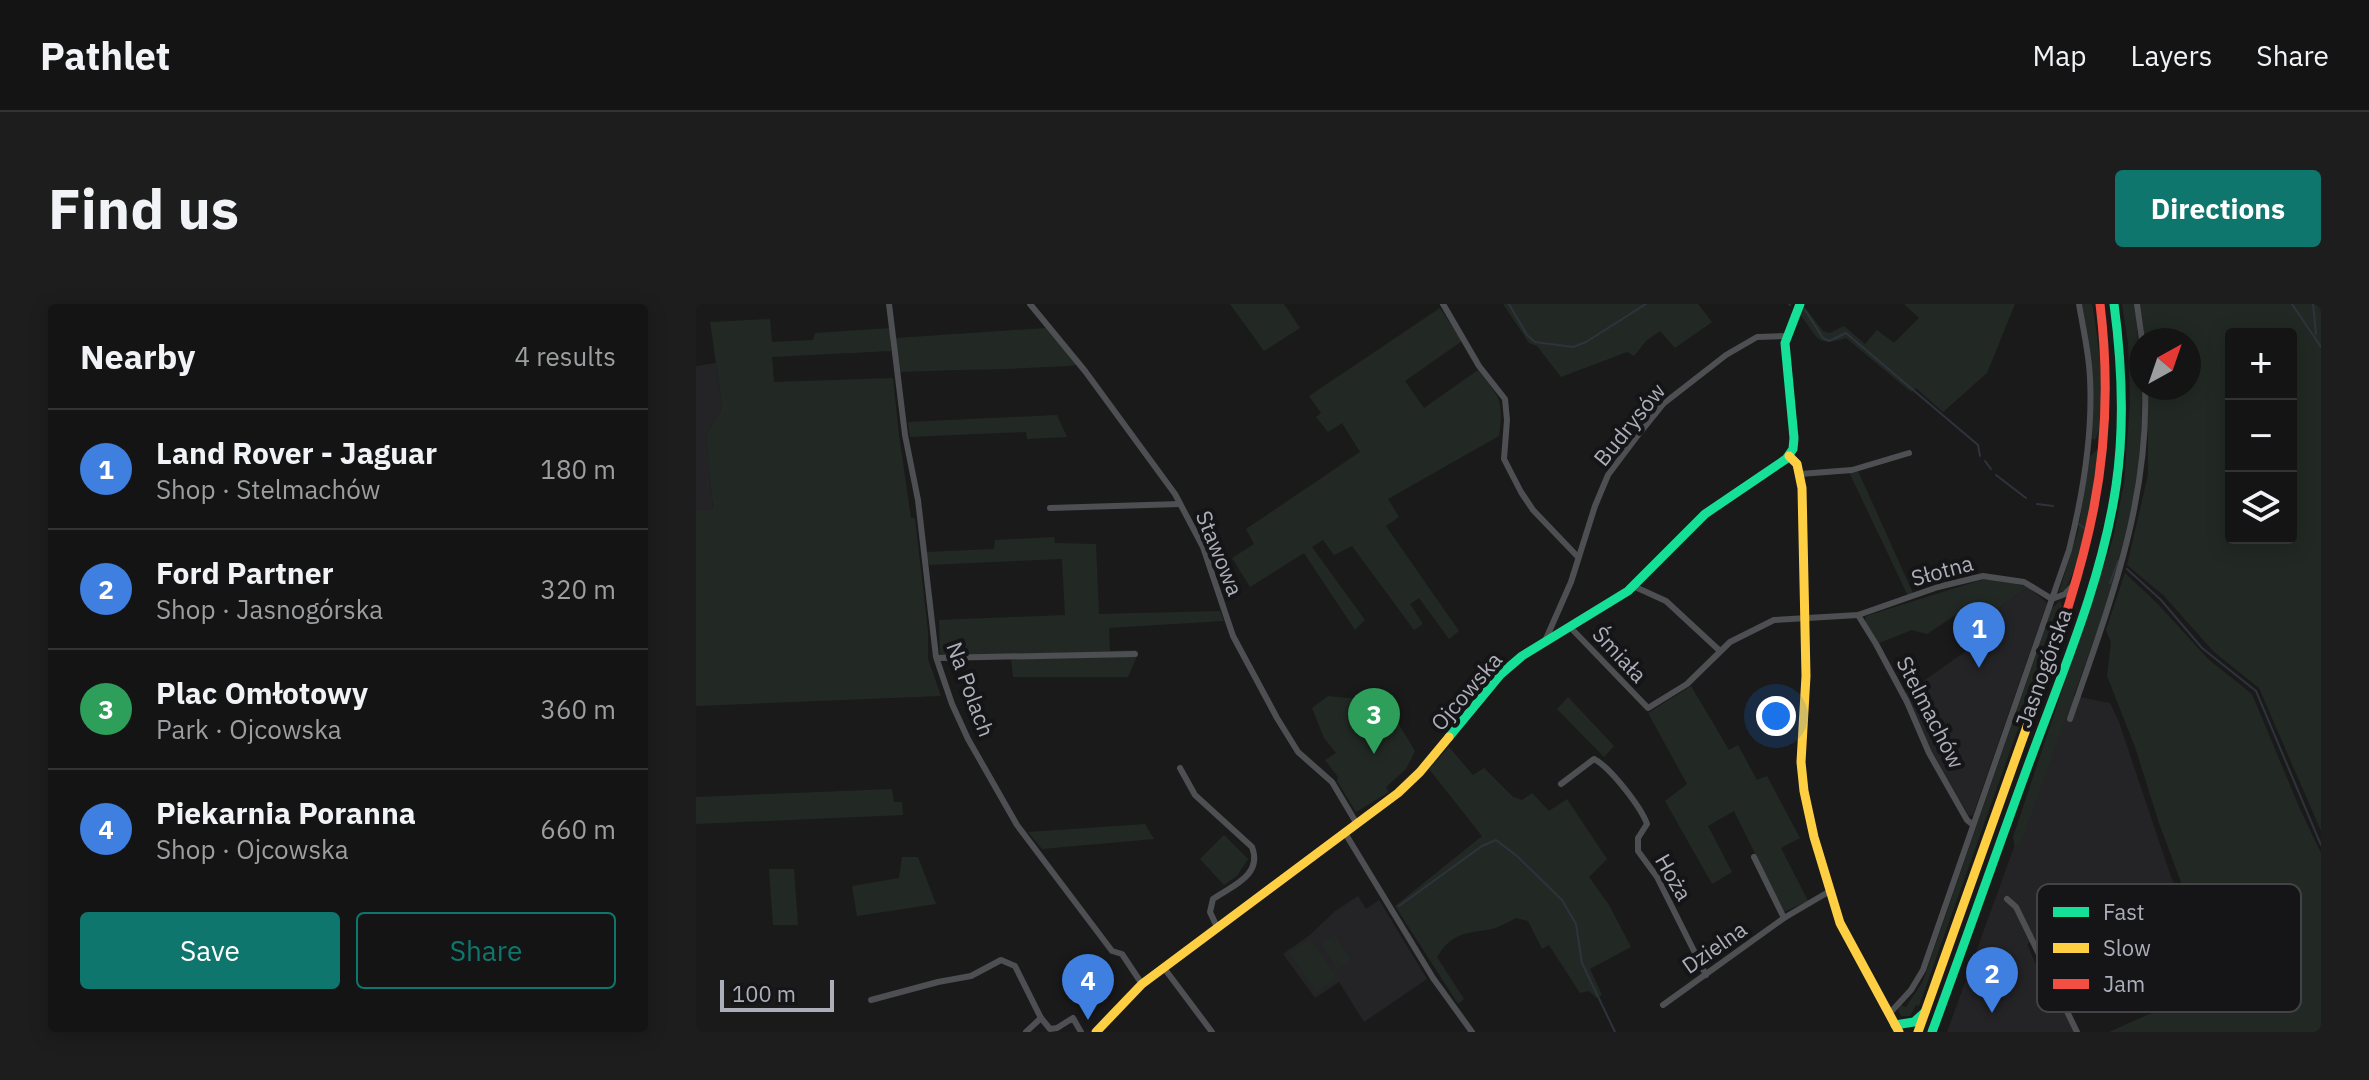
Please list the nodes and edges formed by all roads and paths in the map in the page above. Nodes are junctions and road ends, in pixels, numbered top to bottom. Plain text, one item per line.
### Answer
1 (889, 304) edge
2 (1030, 304) edge
3 (1443, 304) edge
4 (1800, 304) edge
5 (2079, 304) edge
6 (2100, 304) edge
7 (2114, 304) edge
8 (2137, 304) edge
9 (2140, 328) edge
10 (1786, 336) junction
11 (2145, 400) edge
12 (2107, 423) junction
13 (2088, 449) junction
14 (1909, 453) dead end
15 (1789, 456) junction
16 (1800, 474) junction
17 (1180, 504) junction
18 (1050, 508) dead end
19 (1578, 557) junction
20 (2079, 578) junction
21 (1633, 586) junction
22 (2052, 599) junction
23 (1858, 615) junction
24 (1804, 619) junction
25 (1569, 626) junction
26 (1545, 641) junction
27 (1720, 651) junction
28 (1135, 654) dead end
29 (937, 658) junction
30 (2070, 719) dead end
31 (1180, 768) dead end
32 (1561, 784) dead end
33 (1357, 824) junction
34 (1973, 825) junction
35 (1345, 833) junction
36 (1754, 857) dead end
37 (1830, 891) junction
38 (2007, 899) dead end
39 (1784, 918) junction
40 (1217, 927) junction
41 (2037, 950) edge
42 (1164, 968) junction
43 (1706, 975) junction
44 (1142, 984) junction
45 (871, 1000) dead end
46 (1663, 1005) dead end
47 (1925, 1012) junction
48 (2067, 1012) edge
49 (1889, 1014) junction
50 (1041, 1018) junction
51 (1893, 1030) edge
52 (1026, 1032) edge
53 (1081, 1032) edge
54 (1096, 1032) edge
55 (1212, 1032) edge
56 (1472, 1032) edge
57 (1918, 1032) edge
58 (1932, 1032) edge
59 (2077, 1032) edge

1 - 29 street, Na Polach
2 - 17 street, Stawowa
3 - 19 street
4 - 10 street
5 - 13 street, Stelmachów
6 - 12 street, Jasnogórska
7 - 58 street, Jasnogórska
8 - 9 street
10 - 15 street
10 - 19 street, Budrysów
11 - 30 street
12 - 13 street
12 - 20 street, Jasnogórska
13 - 22 street, Stelmachów
14 - 16 street
15 - 16 street
15 - 21 street, Ojcowska
16 - 24 street
17 - 18 street
17 - 33 street, Stawowa
19 - 26 street, Budrysów
20 - 22 street
20 - 47 street, Jasnogórska
21 - 25 street, Ojcowska
21 - 27 street
22 - 23 street, Słotna
22 - 34 street, Stelmachów
23 - 24 street, Słotna
23 - 34 street, Stelmachów
24 - 27 street, Śmiała
24 - 37 street
25 - 26 street, Ojcowska
25 - 27 street, Śmiała
26 - 33 street, Ojcowska
28 - 29 street
29 - 44 street, Na Polach
31 - 40 street
32 - 43 street, Hoża
33 - 35 street, Ojcowska
34 - 49 street, Stelmachów
35 - 40 street, Ojcowska
35 - 56 street
36 - 39 street
37 - 39 street, Dzielna
37 - 49 street
38 - 41 street
39 - 43 street, Dzielna
40 - 42 street, Ojcowska
42 - 44 street, Ojcowska
42 - 55 street
43 - 46 street, Dzielna
44 - 54 street, Ojcowska
45 - 50 street
47 - 51 street
47 - 57 street, Jasnogórska
48 - 59 street
49 - 51 street
50 - 52 street
50 - 53 street

